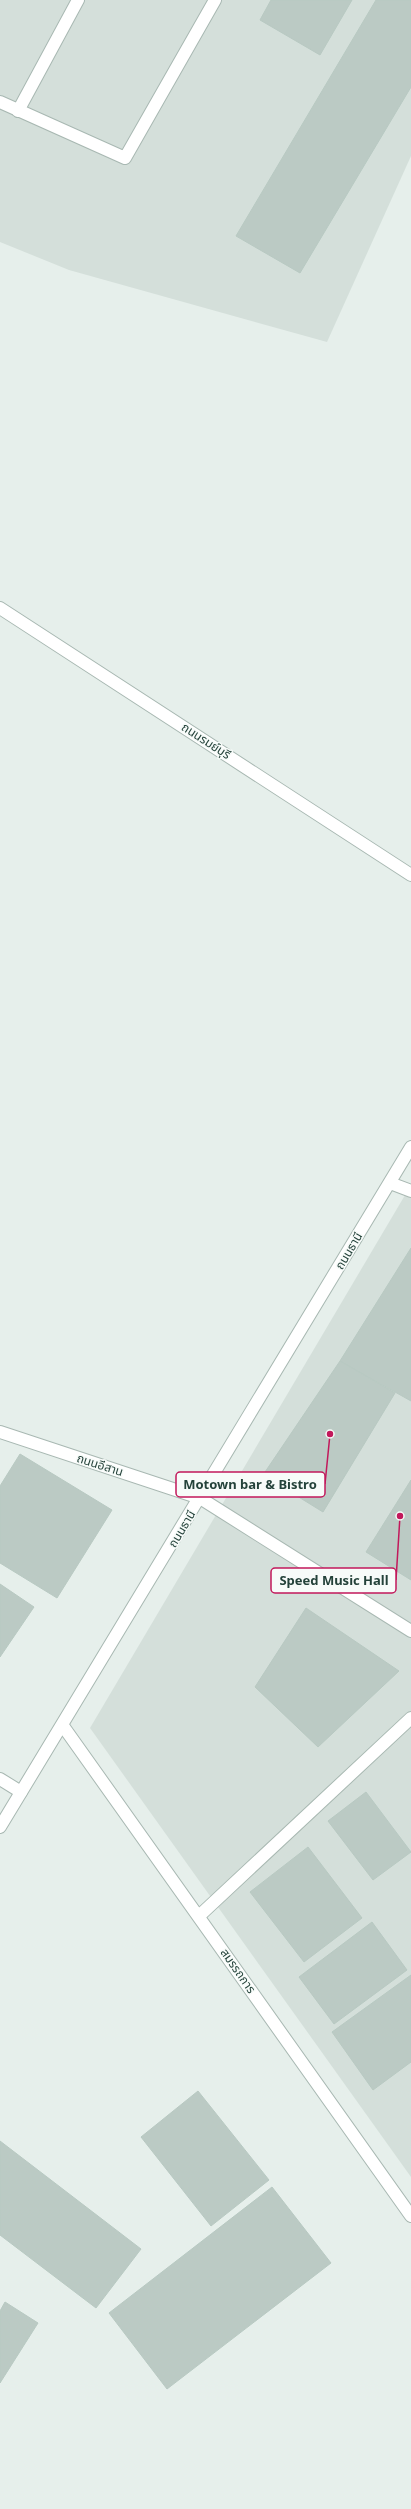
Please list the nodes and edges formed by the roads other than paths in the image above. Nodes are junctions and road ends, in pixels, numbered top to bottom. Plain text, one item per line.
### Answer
1 (78, 0) edge
2 (215, 0) edge
3 (0, 102) edge
4 (18, 111) junction
5 (0, 608) edge
6 (411, 875) edge
7 (411, 1148) edge
8 (390, 1183) junction
9 (411, 1191) edge
10 (0, 1432) edge
11 (200, 1498) junction
12 (411, 1631) edge
13 (411, 1718) edge
14 (63, 1726) junction
15 (0, 1779) edge
16 (21, 1792) junction
17 (0, 1827) edge
18 (199, 1916) junction
19 (411, 2216) edge

1 - 4 street
2 - 4 street
3 - 4 street
5 - 6 street, ถนนรมย์บุรี
7 - 8 street, ถนนธานี
8 - 9 street
8 - 11 street, ถนนธานี
10 - 11 street, ถนนอีสาน
11 - 12 street, ถนนอีสาน
11 - 14 street, ถนนธานี
13 - 18 street
14 - 16 street, ถนนธานี
14 - 18 street, สมรรถการ
15 - 16 street
16 - 17 street, ถนนธานี
18 - 19 street, สมรรถการ

